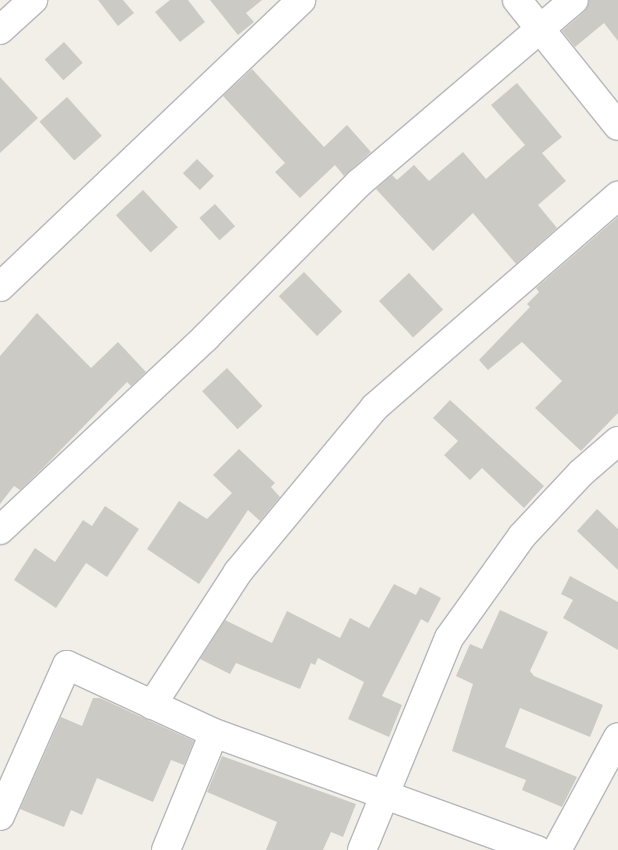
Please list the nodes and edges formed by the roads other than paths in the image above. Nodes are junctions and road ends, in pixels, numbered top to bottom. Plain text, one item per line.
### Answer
1 (33, 0) edge
2 (301, 0) edge
3 (518, 0) edge
4 (574, 0) edge
5 (538, 27) junction
6 (0, 30) edge
7 (618, 126) edge
8 (618, 196) edge
9 (0, 287) edge
10 (618, 441) edge
11 (0, 530) edge
12 (152, 705) junction
13 (214, 734) junction
14 (618, 737) edge
15 (385, 793) junction
16 (0, 816) edge
17 (166, 850) edge
18 (362, 850) edge
19 (538, 850) edge
20 (557, 850) edge

1 - 6 street
2 - 9 street
3 - 5 street
4 - 5 street
5 - 7 street
5 - 11 street
8 - 12 street
10 - 15 street
12 - 13 street
12 - 16 street
13 - 15 street
13 - 17 street
14 - 20 street
15 - 18 street
15 - 19 street

